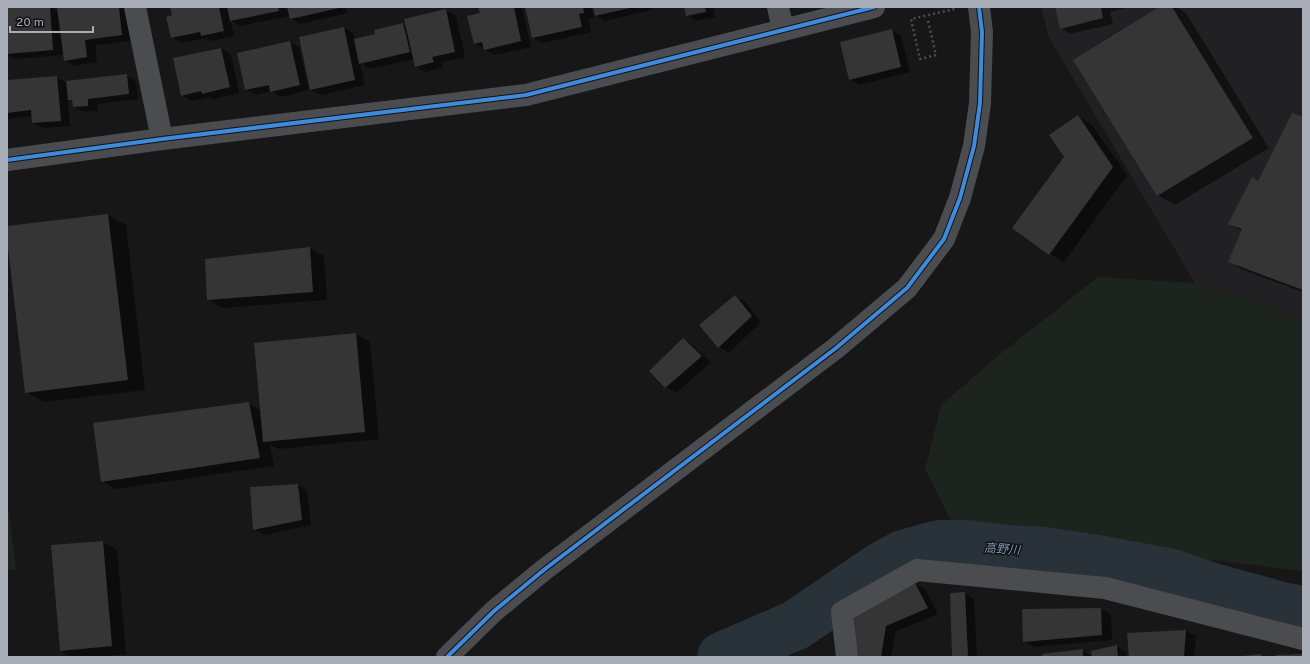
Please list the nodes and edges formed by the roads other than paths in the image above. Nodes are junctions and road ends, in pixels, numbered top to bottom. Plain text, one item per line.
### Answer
1 (135, 7) edge
2 (778, 7) edge
3 (874, 7) edge
4 (979, 7) edge
5 (783, 30) junction
6 (162, 139) junction
7 (7, 160) edge
8 (1303, 639) edge
9 (447, 657) edge
10 (847, 657) edge

1 - 6 street
2 - 5 street
3 - 5 street
4 - 9 street
5 - 6 street
6 - 7 street
8 - 10 street

